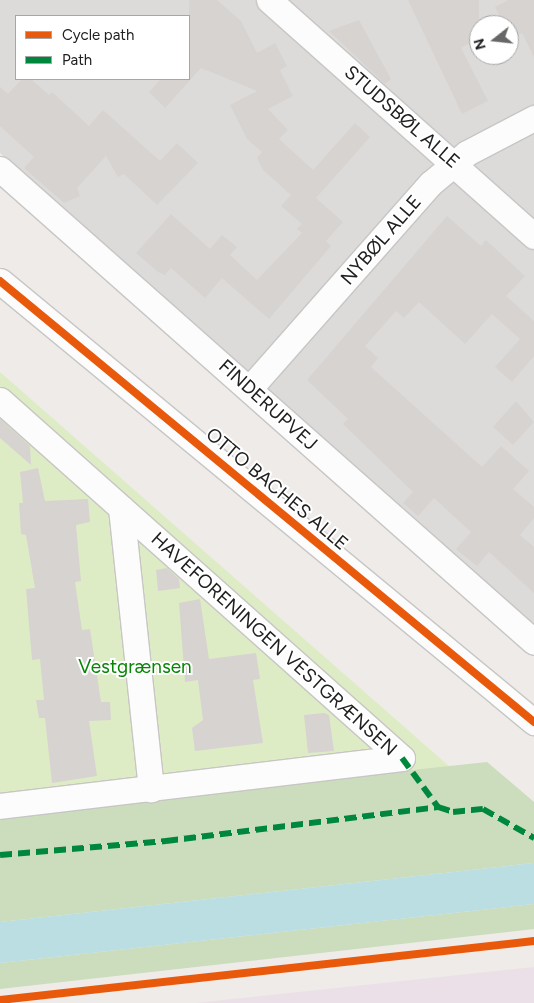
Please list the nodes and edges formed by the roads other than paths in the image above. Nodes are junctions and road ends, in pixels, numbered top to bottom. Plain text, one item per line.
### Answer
1 (269, 0) edge
2 (534, 118) edge
3 (454, 164) junction
4 (0, 169) edge
5 (534, 236) edge
6 (0, 281) edge
7 (250, 388) junction
8 (0, 400) edge
9 (121, 508) junction
10 (534, 642) edge
11 (534, 722) edge
12 (151, 789) junction
13 (0, 806) edge

1 - 3 street, STUDSBØL ALLE
2 - 3 street, NYBØL ALLE
3 - 5 street, STUDSBØL ALLE
3 - 7 street, NYBØL ALLE
4 - 7 street, FINDERUPVEJ
6 - 11 street, OTTO BACHES ALLE
7 - 10 street, FINDERUPVEJ
8 - 9 street, HAVEFORENINGEN VESTGRÆNSEN
9 - 12 street
9 - 12 street, HAVEFORENINGEN VESTGRÆNSEN
12 - 13 street, HAVEFORENINGEN VESTGRÆNSEN

